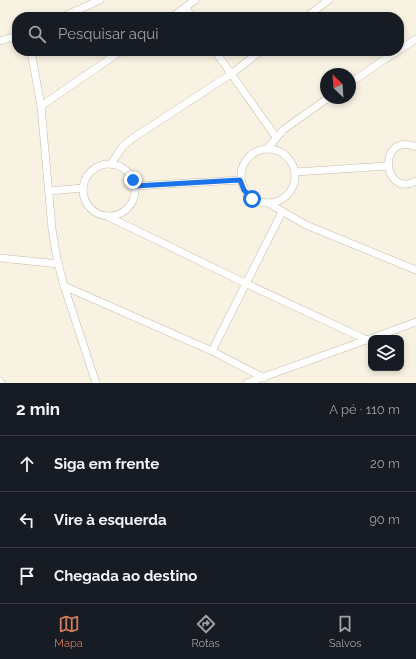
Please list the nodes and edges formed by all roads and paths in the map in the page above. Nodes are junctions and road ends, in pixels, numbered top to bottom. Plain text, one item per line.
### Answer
1 (100, 0) edge
2 (195, 0) edge
3 (329, 0) edge
4 (186, 8) junction
5 (73, 12) edge
6 (180, 12) edge
7 (189, 12) edge
8 (313, 12) edge
9 (12, 37) edge
10 (416, 39) edge
11 (0, 41) edge
12 (404, 46) edge
13 (32, 56) edge
14 (115, 56) edge
15 (218, 56) edge
16 (254, 56) edge
17 (389, 56) edge
18 (231, 74) junction
19 (356, 79) edge
20 (320, 104) edge
21 (41, 106) junction
22 (276, 137) junction
23 (416, 147) edge
24 (267, 149) junction
25 (111, 164) junction
26 (387, 166) junction
27 (295, 172) junction
28 (240, 180) junction
29 (416, 181) edge
30 (135, 186) junction
31 (83, 188) junction
32 (49, 191) junction
33 (268, 203) junction
34 (282, 212) junction
35 (107, 216) junction
36 (0, 258) edge
37 (59, 264) junction
38 (416, 270) edge
39 (247, 284) junction
40 (64, 286) junction
41 (416, 322) edge
42 (381, 335) edge
43 (368, 338) edge
44 (368, 340) edge
45 (212, 351) junction
46 (264, 378) junction
47 (96, 383) edge
48 (247, 383) edge

1 - 5 street
2 - 4 street
3 - 8 street
4 - 6 street
4 - 7 street
9 - 11 street
10 - 12 street
13 - 21 street
14 - 21 street
15 - 18 street
16 - 18 street
17 - 19 street
18 - 22 street
18 - 25 street
20 - 22 street
21 - 32 street
22 - 24 street
23 - 26 street
24 - 27 street
24 - 28 street
25 - 30 street
25 - 31 street
26 - 27 street
26 - 29 street
27 - 33 street
28 - 30 street
28 - 33 street
30 - 35 street
31 - 32 street
31 - 35 street
32 - 37 street
33 - 34 street
34 - 38 street
34 - 39 street
35 - 39 street
36 - 37 street
37 - 40 street
39 - 43 street
39 - 45 street
40 - 45 street
40 - 47 street
41 - 42 street
44 - 46 street
45 - 46 street
46 - 48 street

